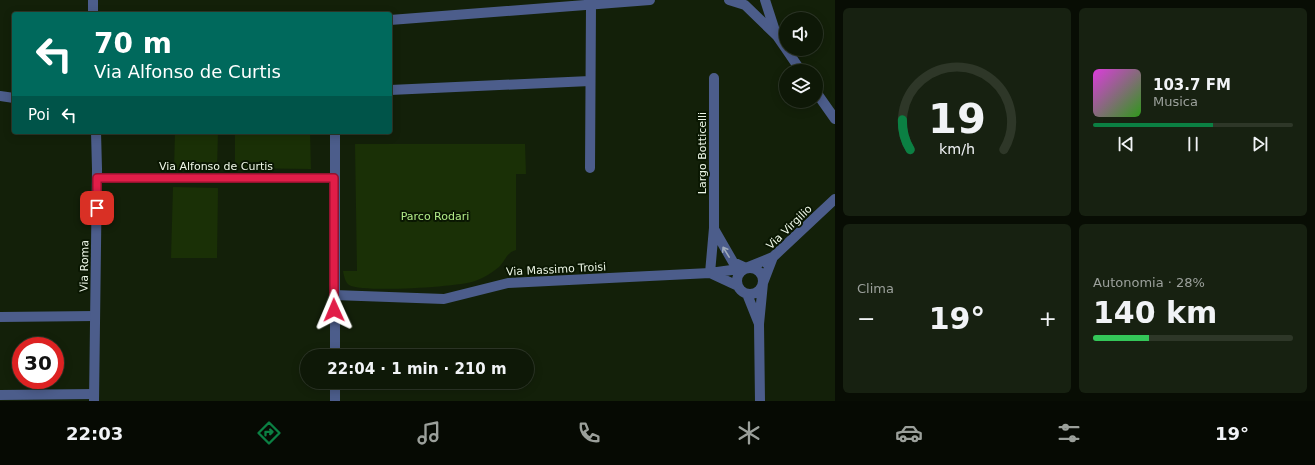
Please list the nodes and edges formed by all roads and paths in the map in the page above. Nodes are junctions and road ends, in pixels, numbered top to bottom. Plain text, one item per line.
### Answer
1 (93, 0) edge
2 (650, 0) edge
3 (729, 0) edge
4 (758, 0) edge
5 (765, 0) edge
6 (741, 2) edge
7 (591, 4) junction
8 (93, 12) edge
9 (392, 20) edge
10 (777, 36) junction
11 (779, 39) edge
12 (714, 78) dead end
13 (590, 81) junction
14 (392, 90) edge
15 (0, 96) edge
16 (12, 98) edge
17 (823, 102) edge
18 (835, 119) edge
19 (96, 134) edge
20 (335, 134) edge
21 (590, 168) dead end
22 (97, 178) junction
23 (334, 178) junction
24 (835, 199) edge
25 (714, 228) junction
26 (773, 257) junction
27 (746, 268) junction
28 (710, 273) junction
29 (764, 283) junction
30 (738, 286) junction
31 (747, 294) junction
32 (334, 295) junction
33 (95, 316) junction
34 (0, 317) edge
35 (759, 324) junction
36 (335, 349) edge
37 (335, 389) edge
38 (0, 395) edge
39 (94, 398) edge
40 (335, 401) edge
41 (760, 401) edge

1 - 8 street
2 - 7 street
3 - 6 street
4 - 6 street
5 - 10 street
6 - 10 street
7 - 9 street
7 - 13 street
10 - 11 street
12 - 25 street, Largo Botticelli
13 - 14 street
13 - 21 street
15 - 16 street
17 - 18 street
19 - 22 street, Via Roma
20 - 23 street
22 - 23 street, Via Alfonso de Curtis
22 - 33 street, Via Roma
23 - 32 street
24 - 26 street, Via Virgilio
27 -> 25 street, Largo Botticelli
25 - 28 street, Largo Botticelli
26 - 27 street, Via Massimo Troisi
26 - 29 street, Via Virgilio
27 - 28 street, Via Massimo Troisi
27 - 29 street
27 - 30 street
28 - 30 street, Via Massimo Troisi
28 - 32 street, Via Massimo Troisi
29 - 31 street
29 - 35 street, Via Virgilio
30 - 31 street
31 - 35 street
32 - 36 street
33 - 34 street
33 - 39 street, Via Roma
35 - 41 street
37 - 40 street
38 - 39 street

